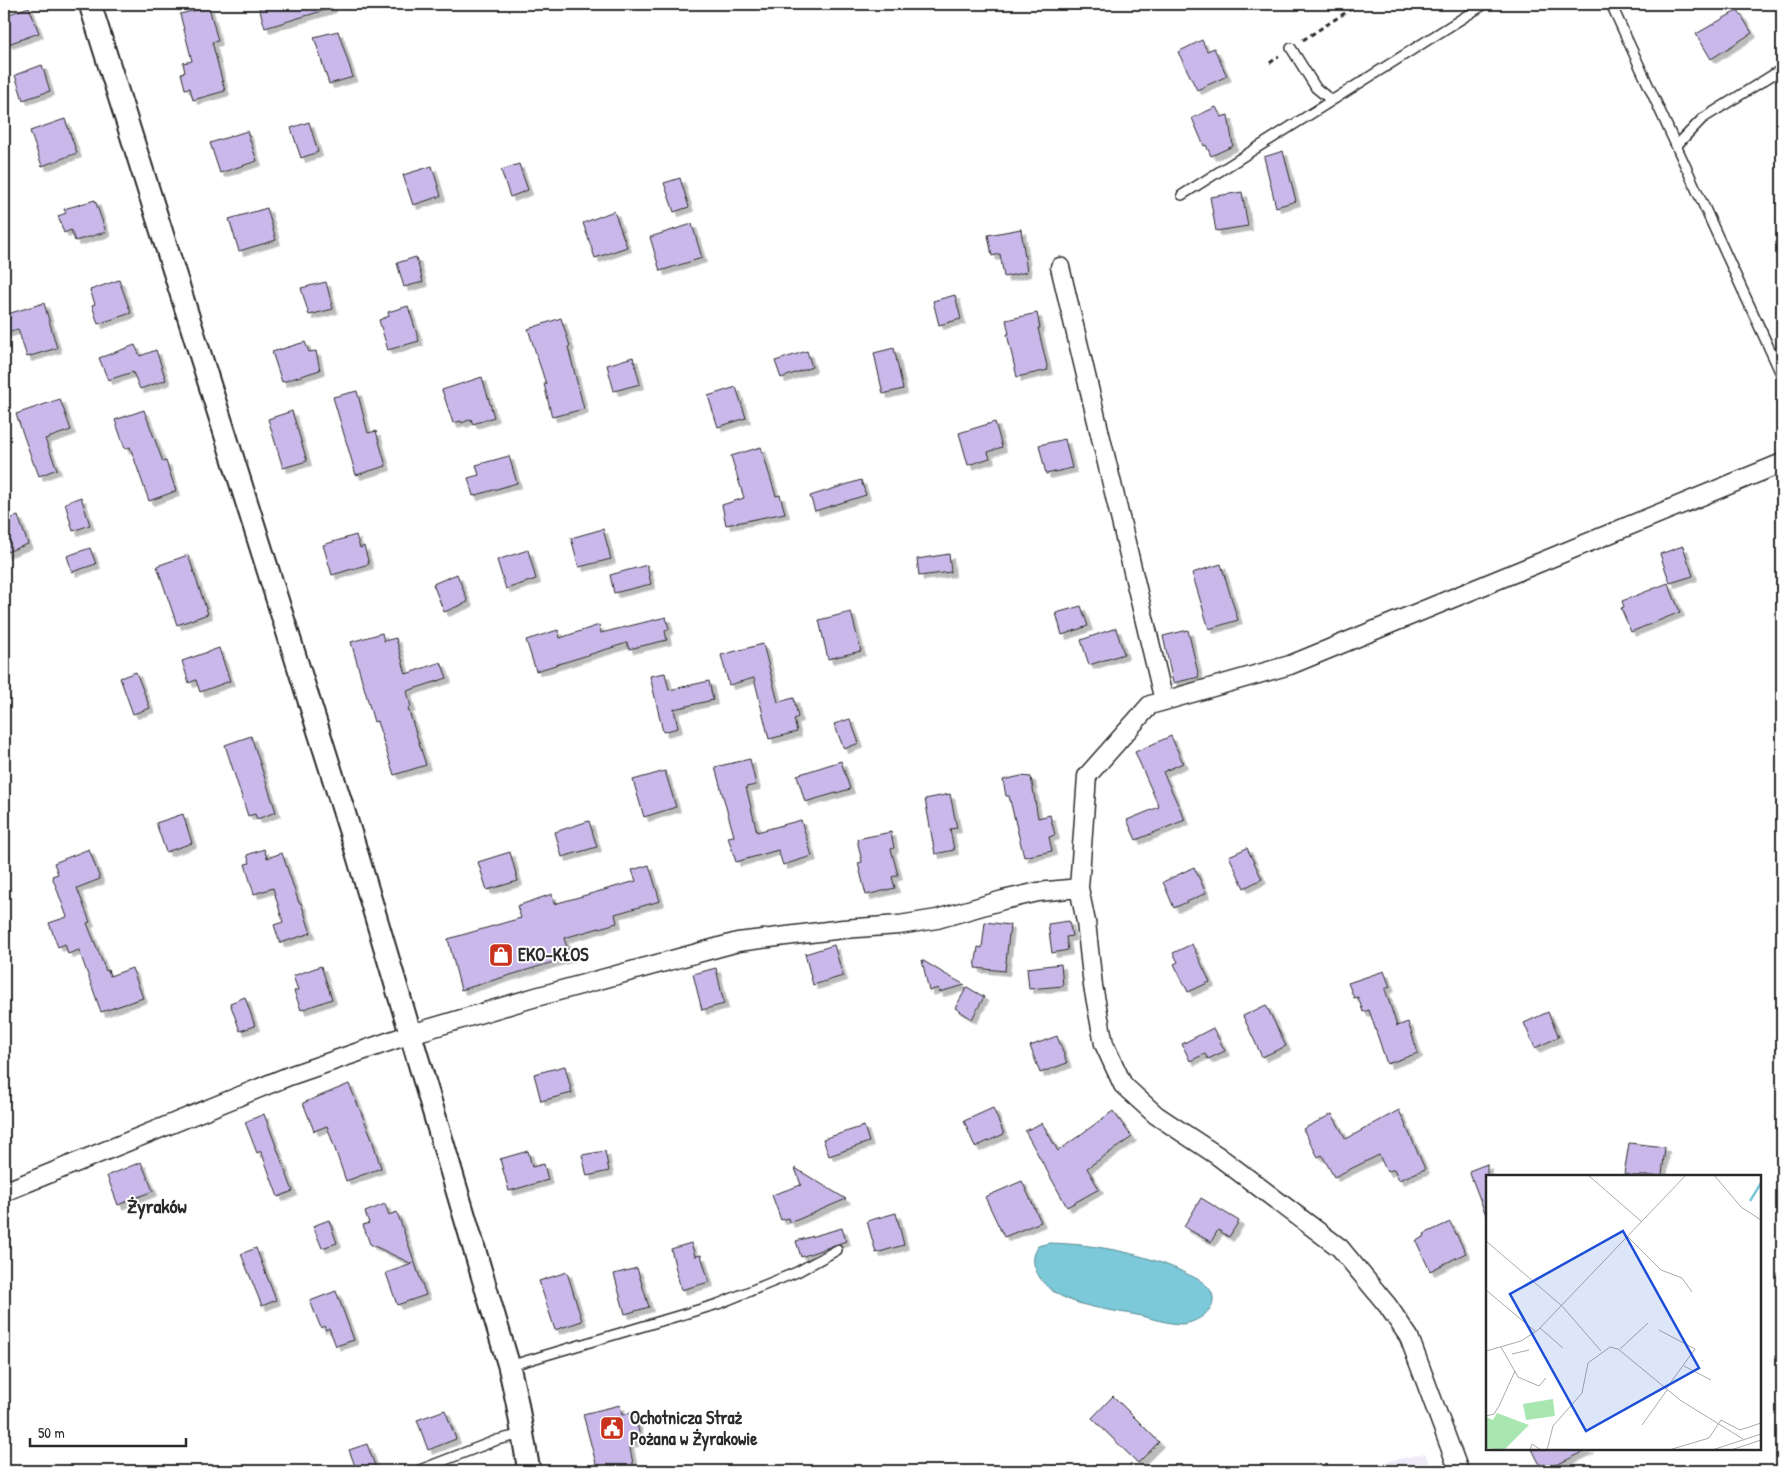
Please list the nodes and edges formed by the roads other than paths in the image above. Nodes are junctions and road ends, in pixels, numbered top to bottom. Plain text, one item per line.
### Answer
1 (90, 4) edge
2 (1485, 4) edge
3 (1611, 4) edge
4 (1291, 48) road end
5 (1782, 69) edge
6 (1331, 100) junction
7 (1676, 145) junction
8 (1182, 195) dead end
9 (1060, 267) dead end
10 (1782, 376) edge
11 (1782, 463) edge
12 (1164, 701) junction
13 (1080, 888) junction
14 (411, 1034) junction
15 (4, 1192) edge
16 (837, 1250) dead end
17 (509, 1366) junction
18 (523, 1434) junction
19 (417, 1471) edge
20 (529, 1471) edge
21 (1459, 1471) edge

1 - 14 street
2 - 6 lane
3 - 7 lane
4 - 6 lane
5 - 7 lane
6 - 8 lane
7 - 10 lane
9 - 12 street
11 - 12 street
12 - 13 street
13 - 14 street
13 - 21 street
14 - 15 street
14 - 17 street
16 - 17 lane
17 - 18 street
18 - 19 lane
18 - 20 street

